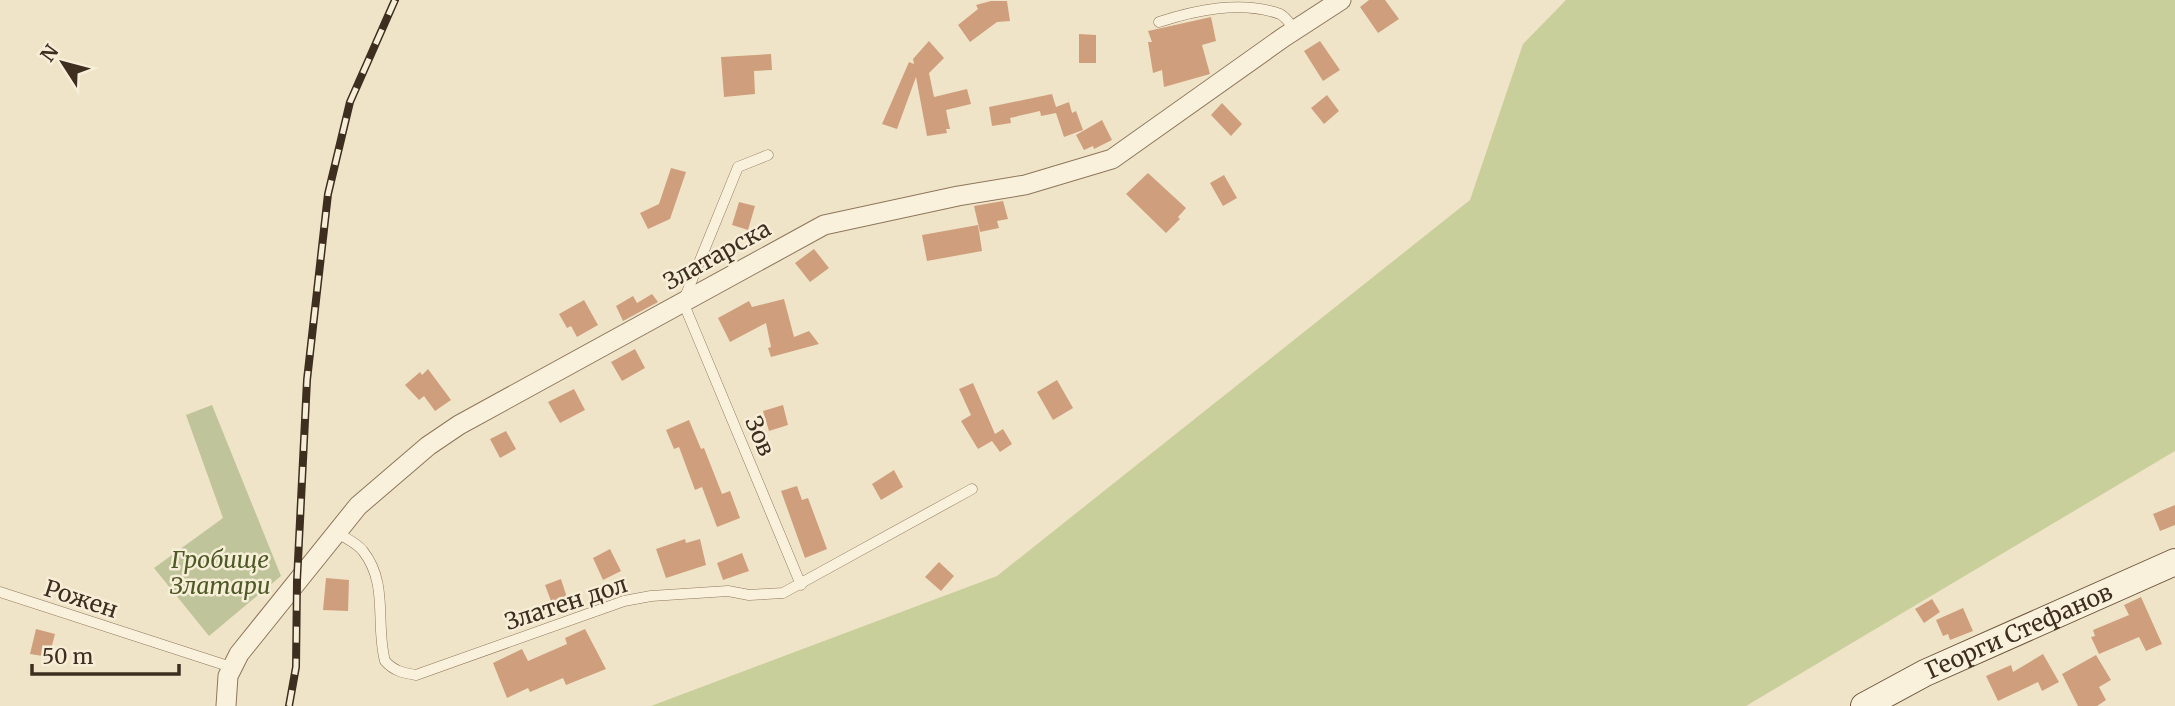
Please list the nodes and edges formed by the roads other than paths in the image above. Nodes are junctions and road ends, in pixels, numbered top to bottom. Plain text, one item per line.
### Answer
1 (1341, 0) edge
2 (1159, 22) dead end
3 (1295, 30) junction
4 (768, 155) dead end
5 (683, 302) junction
6 (972, 489) dead end
7 (336, 533) junction
8 (2175, 562) edge
9 (801, 584) junction
10 (0, 592) edge
11 (231, 667) junction
12 (226, 706) edge
13 (1864, 706) edge

1 - 3 street, Златарска
2 - 3 lane
3 - 5 street, Златарска
4 - 5 lane
5 - 7 street, Златарска
5 - 9 lane, Зов
6 - 9 lane, Златен дол
7 - 9 lane, Златен дол
7 - 11 street, Златарска
8 - 13 street, Георги Стефанов
10 - 11 lane, Рожен
11 - 12 street, Златарска

